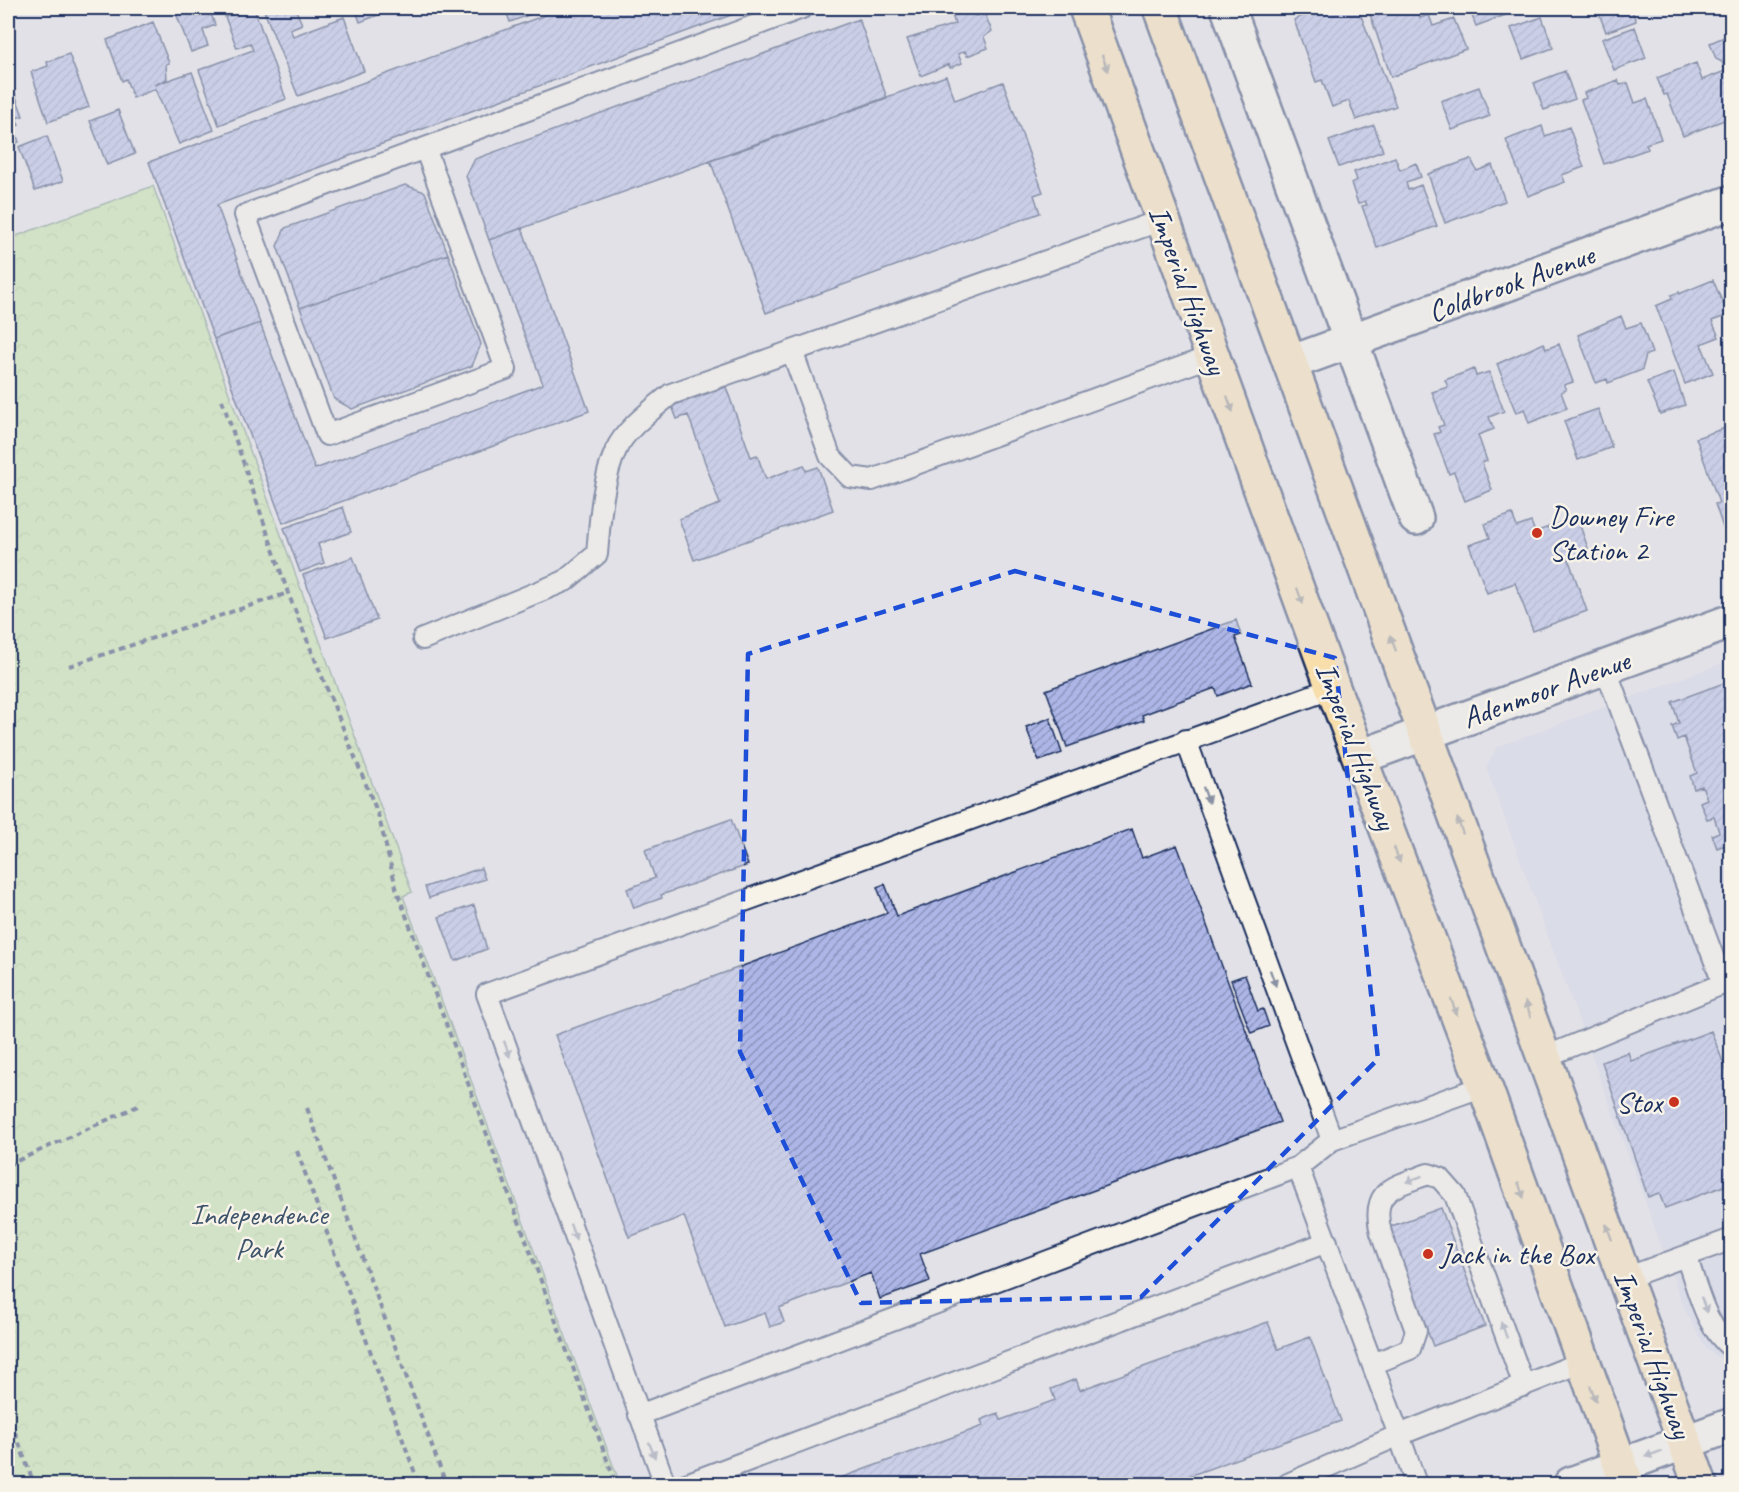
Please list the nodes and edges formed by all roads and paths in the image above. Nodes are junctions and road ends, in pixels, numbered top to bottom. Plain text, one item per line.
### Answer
1 (802, 8) edge
2 (1086, 8) edge
3 (1160, 8) edge
4 (1228, 8) edge
5 (425, 148) junction
6 (1731, 202) edge
7 (1162, 220) junction
8 (1350, 342) junction
9 (792, 351) junction
10 (1212, 357) junction
11 (1290, 363) junction
12 (222, 400) dead end
13 (1416, 518) dead end
14 (288, 593) junction
15 (1731, 621) edge
16 (423, 639) dead end
17 (69, 666) dead end
18 (1605, 667) junction
19 (1333, 688) junction
20 (1426, 733) junction
21 (1186, 740) junction
22 (1360, 757) junction
23 (1729, 984) edge
24 (1545, 1057) junction
25 (1484, 1086) junction
26 (140, 1105) dead end
27 (307, 1108) dead end
28 (1332, 1140) junction
29 (297, 1151) dead end
30 (8, 1165) edge
31 (1298, 1167) junction
32 (1731, 1239) edge
33 (1327, 1242) junction
34 (1686, 1256) junction
35 (1626, 1278) junction
36 (1731, 1348) edge
37 (1582, 1362) junction
38 (1373, 1364) junction
39 (1524, 1386) junction
40 (8, 1413) edge
41 (639, 1415) junction
42 (1731, 1425) edge
43 (1399, 1435) junction
44 (1685, 1442) junction
45 (1624, 1475) edge
46 (34, 1485) edge
47 (419, 1485) edge
48 (446, 1485) edge
49 (616, 1485) edge
50 (665, 1485) edge
51 (686, 1485) edge
52 (1288, 1485) edge
53 (1416, 1485) edge
54 (1571, 1485) edge
55 (1700, 1485) edge

1 - 5 lane
2 -> 7 main road, Imperial Highway
3 - 11 main road, Imperial Highway
4 - 8 street
5 - 5 lane
6 - 8 street, Coldbrook Avenue
7 - 9 lane
7 - 10 main road, Imperial Highway
8 - 11 street, Coldbrook Avenue
8 - 13 street
9 - 10 lane
9 - 16 lane
10 -> 19 main road, Imperial Highway
20 -> 11 main road, Imperial Highway
12 - 14 path
14 - 17 path
14 - 49 path
15 - 18 street, Adenmoor Avenue
18 - 20 street, Adenmoor Avenue
18 - 23 lane
19 - 21 lane
19 - 22 main road, Imperial Highway
20 - 22 street, Adenmoor Avenue
24 -> 20 main road, Imperial Highway
21 -> 28 lane
21 -> 41 lane
22 -> 25 main road, Imperial Highway
23 - 24 lane
35 -> 24 main road, Imperial Highway
25 - 28 lane
25 -> 37 main road, Imperial Highway
26 - 30 path
27 - 48 path
28 - 31 lane
29 - 47 path
31 - 33 lane
31 - 41 lane
32 - 34 lane
33 - 38 lane
33 - 51 lane
34 - 35 lane
34 -> 36 lane
35 - 44 main road, Imperial Highway
37 - 39 lane
37 -> 45 main road, Imperial Highway
39 -> 38 lane
38 - 43 lane
39 - 43 lane
40 - 46 path
41 -> 50 lane
42 - 44 street
43 - 52 lane
43 - 53 lane
44 -> 45 street
44 - 55 main road, Imperial Highway
45 - 54 street

